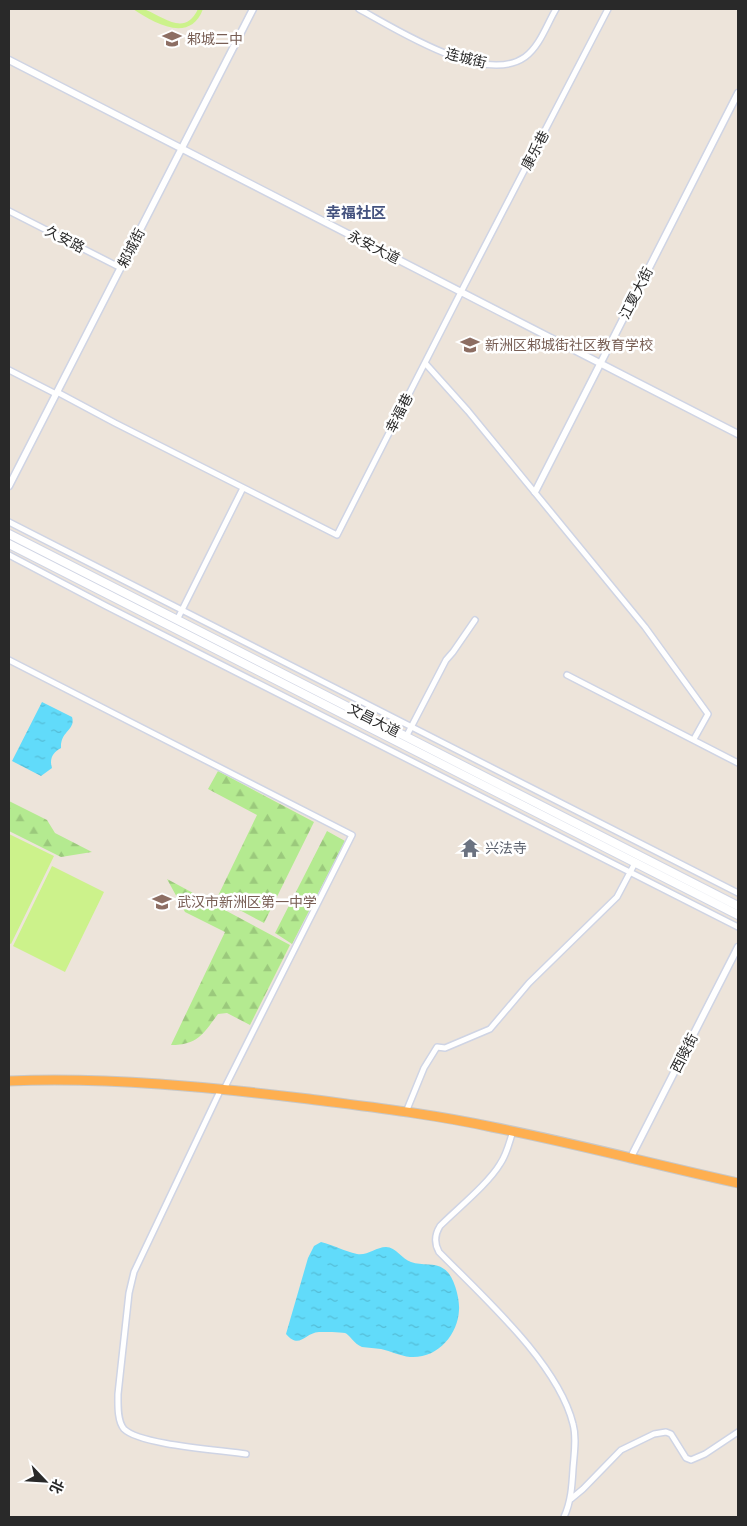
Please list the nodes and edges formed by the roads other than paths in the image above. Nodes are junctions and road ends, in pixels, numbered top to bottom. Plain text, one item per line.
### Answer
1 (253, 9) edge
2 (359, 9) edge
3 (556, 9) edge
4 (608, 9) edge
5 (9, 60) edge
6 (738, 93) edge
7 (182, 148) junction
8 (9, 211) edge
9 (121, 268) junction
10 (461, 292) junction
11 (425, 363) junction
12 (600, 363) junction
13 (9, 370) edge
14 (56, 393) junction
15 (738, 434) edge
16 (9, 486) edge
17 (243, 488) junction
18 (535, 492) junction
19 (9, 522) edge
20 (9, 534) edge
21 (9, 544) edge
22 (9, 555) edge
23 (182, 610) junction
24 (177, 620) junction
25 (474, 620) dead end
26 (9, 660) edge
27 (567, 675) dead end
28 (411, 726) junction
29 (406, 737) junction
30 (694, 740) junction
31 (738, 763) edge
32 (636, 863) junction
33 (631, 872) junction
34 (738, 894) edge
35 (738, 906) edge
36 (738, 915) edge
37 (738, 927) edge
38 (738, 946) edge
39 (9, 1081) edge
40 (223, 1089) junction
41 (406, 1112) junction
42 (513, 1131) junction
43 (630, 1159) junction
44 (738, 1183) edge
45 (738, 1432) edge
46 (246, 1454) dead end
47 (571, 1499) junction
48 (564, 1517) edge

1 - 7 street, 邾城街
2 - 3 street, 连城街
4 - 10 street, 康乐巷
5 - 7 street, 永安大道
6 - 12 street, 江夏大街
7 - 9 street, 邾城街
7 - 10 street, 永安大道
8 - 9 street, 久安路
9 - 14 street, 邾城街
10 - 11 street, 幸福巷
10 - 12 street, 永安大道
11 - 17 street, 幸福巷
11 - 18 street
12 - 15 street, 永安大道
12 - 18 street, 江夏大街
13 - 14 street
14 - 16 street, 邾城街
14 - 17 street
17 - 23 street
18 - 30 street
19 - 23 street
20 - 24 main road, 文昌大道
21 - 32 main road, 文昌大道
22 - 33 street
23 - 24 street
23 - 28 street
24 - 29 main road, 文昌大道
25 - 28 street
26 - 40 street
27 - 30 street
28 - 29 street
28 - 34 street
29 - 35 main road, 文昌大道
30 - 31 street
32 - 33 street
32 - 36 main road, 文昌大道
33 - 37 street
33 - 41 street
38 - 43 street, 西陵街
39 - 40 highway
40 - 41 highway
40 - 46 street
41 - 42 highway
42 - 43 highway
42 - 47 street
43 - 44 highway
45 - 47 street
47 - 48 street

